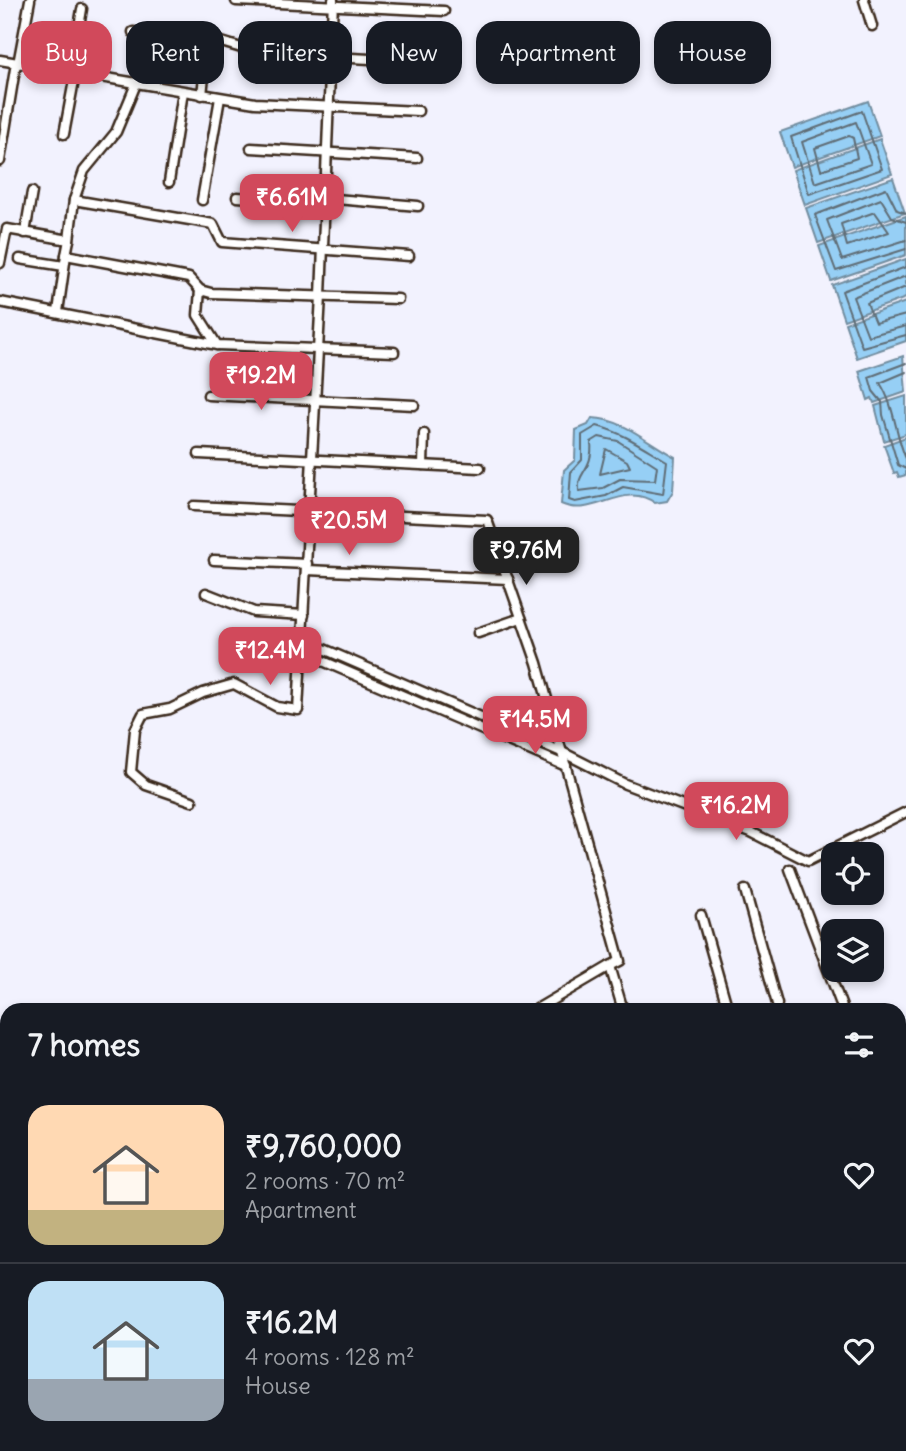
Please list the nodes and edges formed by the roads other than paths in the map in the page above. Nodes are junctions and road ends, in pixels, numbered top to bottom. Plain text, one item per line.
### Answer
1 (30, 0) edge
2 (864, 0) edge
3 (236, 1) edge
4 (333, 3) edge
5 (82, 9) dead end
6 (444, 11) dead end
7 (80, 21) edge
8 (332, 21) edge
9 (872, 26) dead end
10 (0, 60) edge
11 (17, 63) junction
12 (21, 64) edge
13 (112, 81) edge
14 (72, 84) edge
15 (203, 84) edge
16 (330, 84) edge
17 (136, 85) junction
18 (183, 92) junction
19 (202, 95) junction
20 (220, 98) junction
21 (329, 108) junction
22 (418, 111) dead end
23 (64, 134) dead end
24 (251, 148) dead end
25 (327, 153) junction
26 (417, 158) dead end
27 (0, 161) edge
28 (169, 182) dead end
29 (32, 192) dead end
30 (237, 197) dead end
31 (202, 200) dead end
32 (74, 201) junction
33 (324, 201) junction
34 (418, 206) dead end
35 (25, 233) junction
36 (69, 240) junction
37 (323, 251) junction
38 (66, 255) junction
39 (409, 256) dead end
40 (20, 259) dead end
41 (0, 264) edge
42 (64, 266) junction
43 (200, 290) junction
44 (321, 296) junction
45 (398, 299) dead end
46 (0, 302) edge
47 (58, 312) junction
48 (217, 345) junction
49 (318, 348) junction
50 (394, 352) dead end
51 (208, 395) dead end
52 (315, 400) junction
53 (414, 405) dead end
54 (424, 434) dead end
55 (199, 454) dead end
56 (312, 461) junction
57 (422, 465) junction
58 (480, 468) dead end
59 (194, 506) dead end
60 (310, 511) junction
61 (214, 560) dead end
62 (307, 567) junction
63 (508, 579) junction
64 (206, 593) dead end
65 (304, 615) junction
66 (521, 618) junction
67 (478, 633) dead end
68 (303, 640) junction
69 (302, 652) junction
70 (431, 695) junction
71 (427, 705) junction
72 (564, 753) junction
73 (566, 766) junction
74 (192, 801) dead end
75 (906, 812) edge
76 (790, 869) dead end
77 (745, 890) dead end
78 (701, 915) dead end
79 (610, 966) junction
80 (547, 1003) edge
81 (621, 1003) edge
82 (726, 1003) edge
83 (777, 1003) edge
84 (840, 1003) edge

1 - 11 street
2 - 9 street
3 - 4 street
4 - 6 street
4 - 8 street
5 - 7 street
10 - 11 street
11 - 12 street
11 - 27 street
13 - 17 street
14 - 23 street
15 - 19 street
16 - 21 street
17 - 18 street
17 - 32 street
18 - 19 street
18 - 28 street
19 - 20 street
20 - 21 street
20 - 31 street
21 - 22 street
21 - 25 street
24 - 25 street
25 - 26 street
25 - 33 street
29 - 35 street
30 - 33 street
32 - 36 street
32 - 37 street
33 - 34 street
33 - 37 street
35 - 36 street
35 - 41 street
36 - 38 street
37 - 39 street
37 - 44 street
38 - 42 street
38 - 43 street
40 - 42 street
42 - 47 street
43 - 44 street
43 - 48 street
44 - 45 street
44 - 49 street
46 - 47 street
47 - 48 street
48 - 49 street
49 - 50 street
49 - 52 street
51 - 52 street
52 - 53 street
52 - 56 street
54 - 57 street
55 - 56 street
56 - 57 street
56 - 60 street
57 - 58 street
59 - 60 street
60 - 62 street
60 - 63 street
61 - 62 street
62 - 63 street
62 - 65 street
63 - 66 street
64 - 65 street
65 - 68 street
66 - 67 street
66 - 72 street
68 - 69 street
68 - 70 street
69 - 71 street
69 - 74 street
70 - 71 street
70 - 72 street
71 - 73 street
72 - 73 street
72 - 75 street
73 - 79 street
76 - 84 street
77 - 83 street
78 - 82 street
79 - 80 street
79 - 81 street

